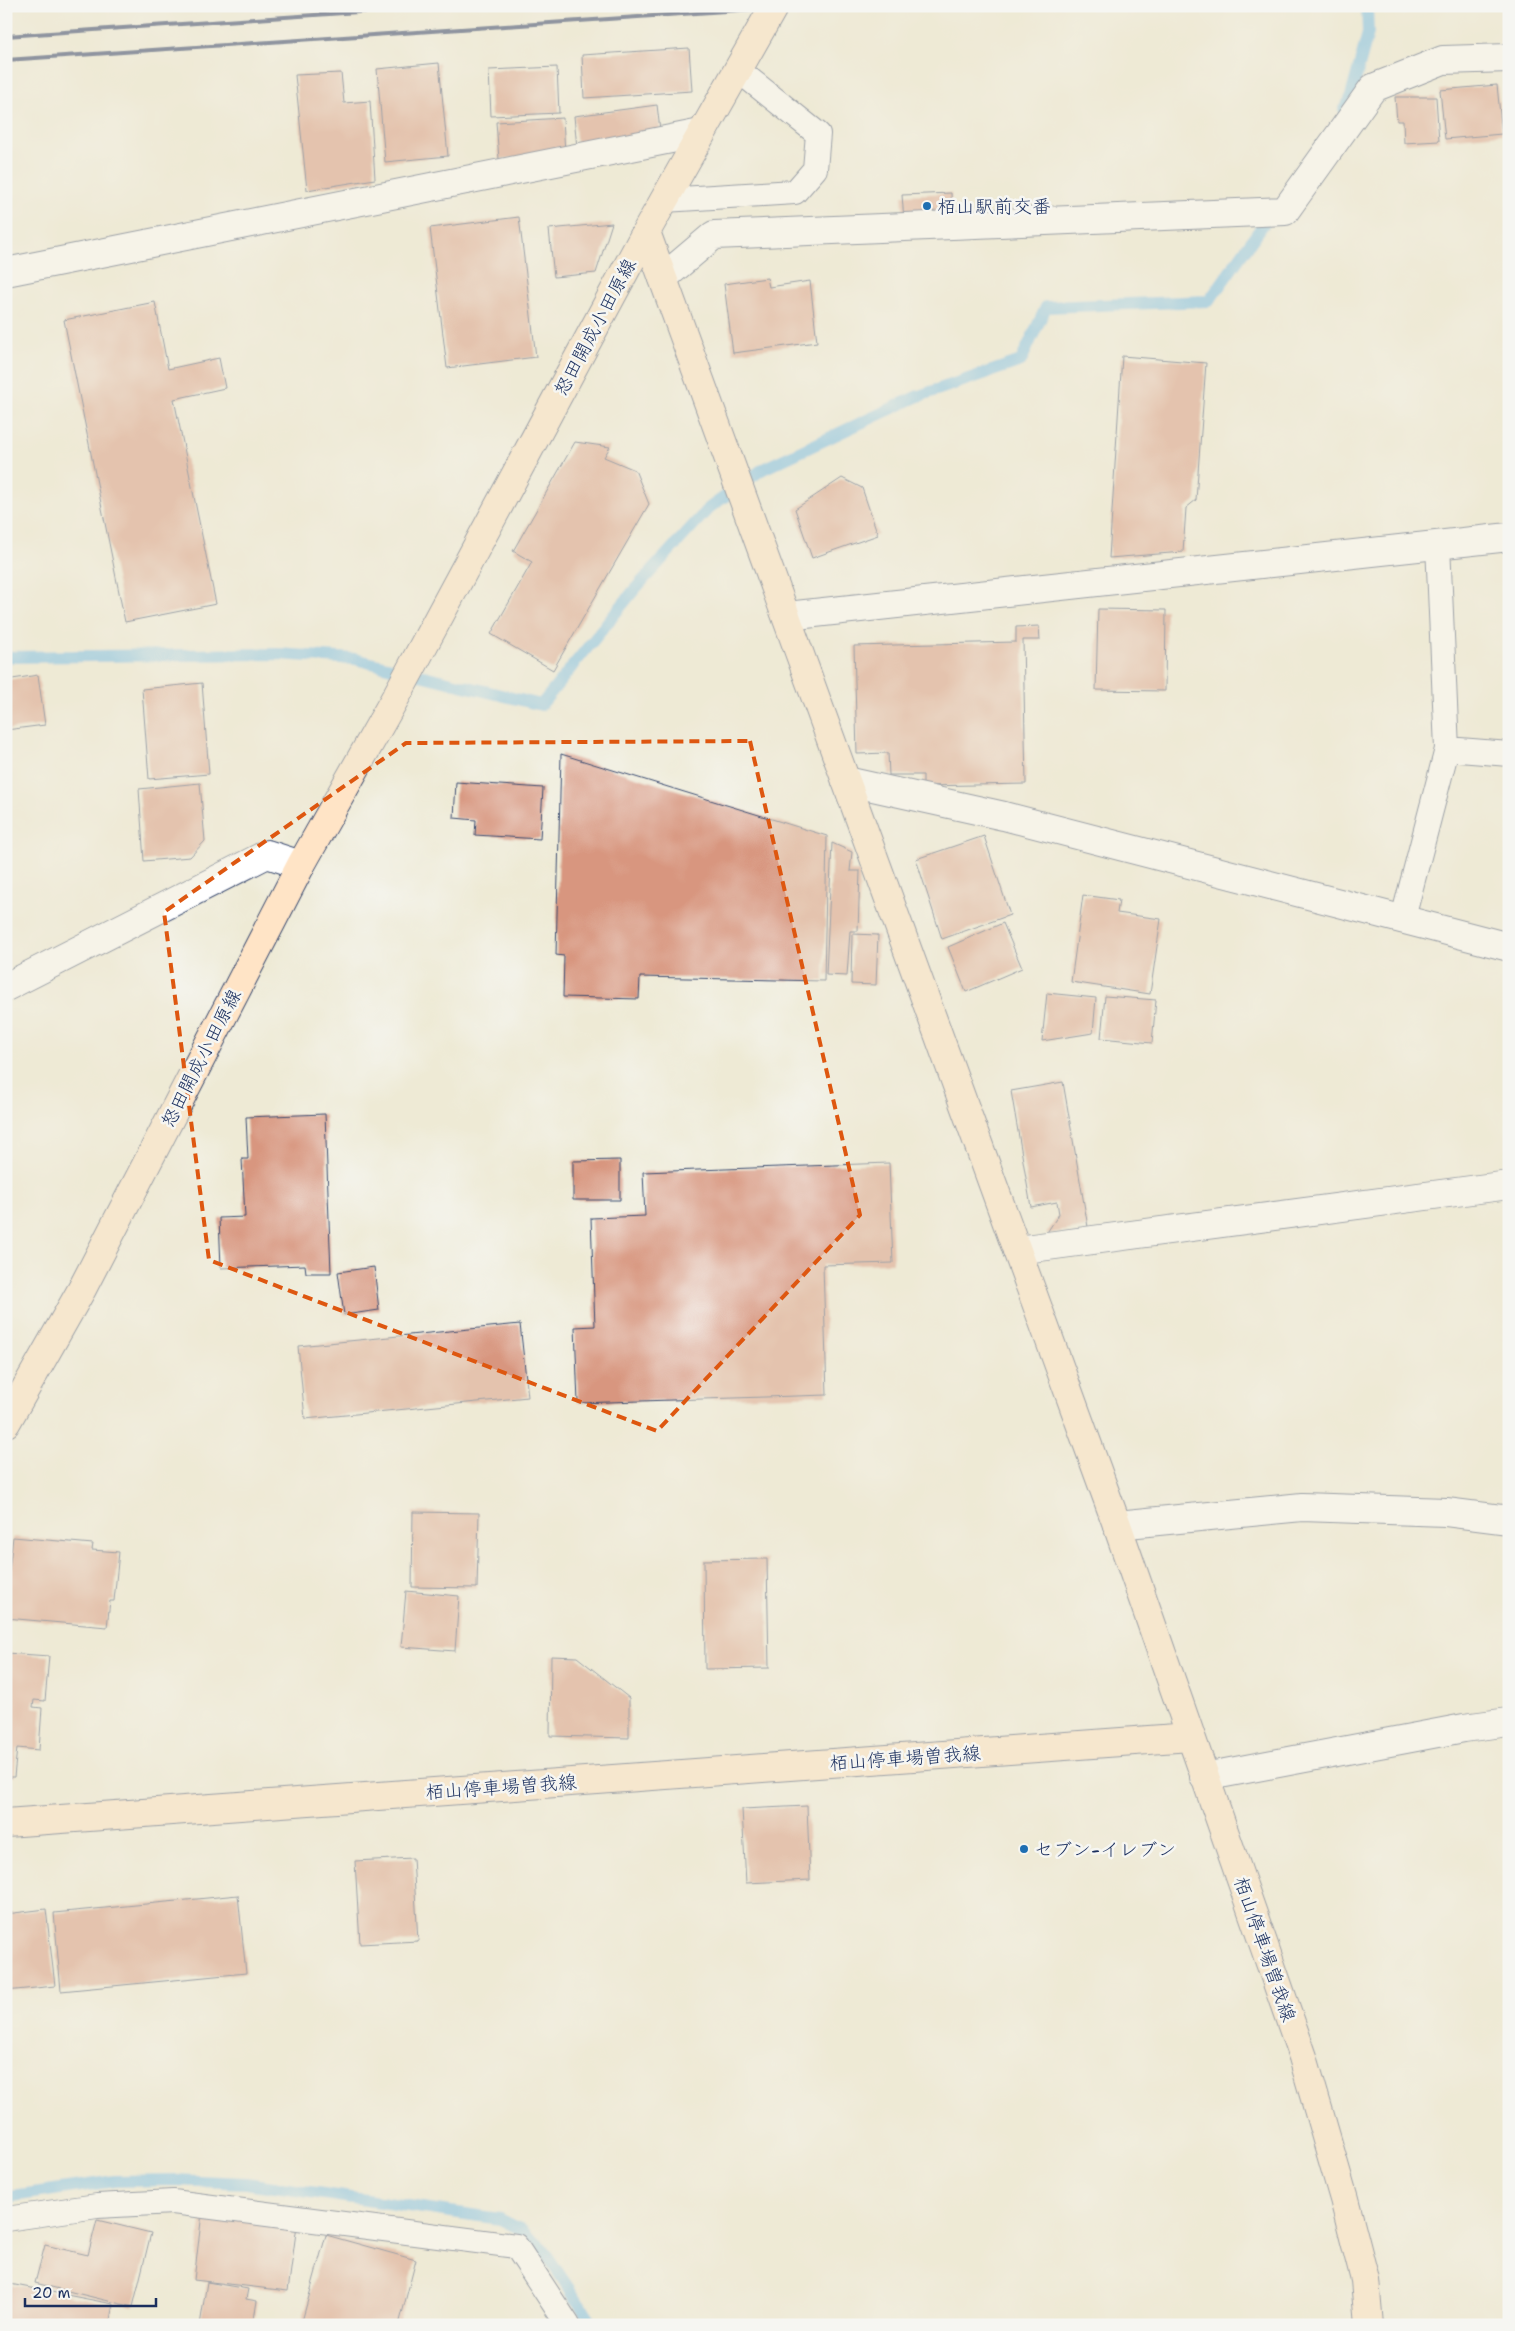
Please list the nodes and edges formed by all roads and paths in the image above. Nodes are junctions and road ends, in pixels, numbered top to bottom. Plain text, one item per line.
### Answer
1 (774, 6) edge
2 (1509, 58) edge
3 (738, 70) junction
4 (701, 134) junction
5 (664, 200) junction
6 (646, 232) junction
7 (6, 272) edge
8 (663, 278) junction
9 (1509, 537) edge
10 (1438, 545) junction
11 (787, 616) junction
12 (1447, 749) junction
13 (1509, 754) edge
14 (846, 781) junction
15 (301, 864) junction
16 (1404, 918) junction
17 (1509, 947) edge
18 (6, 987) edge
19 (1509, 1185) edge
20 (1017, 1250) junction
21 (6, 1423) edge
22 (1509, 1520) edge
23 (1117, 1525) junction
24 (1509, 1722) edge
25 (1190, 1737) junction
26 (1204, 1777) junction
27 (6, 1823) edge
28 (6, 2219) edge
29 (568, 2325) edge
30 (1369, 2325) edge

1 - 3 main road, 怒田開成小田原線
2 - 8 street
3 - 4 main road, 怒田開成小田原線
3 - 5 lane
4 - 5 main road, 怒田開成小田原線
4 - 7 street
5 - 6 main road, 怒田開成小田原線
6 - 8 main road
6 - 15 main road, 怒田開成小田原線
8 - 11 main road
9 - 10 street
10 - 11 street
10 - 12 lane
11 - 14 main road
12 - 13 lane
12 - 16 lane
14 - 16 street
14 - 20 main road
15 - 18 street
15 - 21 main road, 怒田開成小田原線
16 - 17 street
19 - 20 street
20 - 23 main road
22 - 23 street
23 - 25 main road
24 - 26 street
25 - 26 main road, 栢山停車場曽我線
25 - 27 main road, 栢山停車場曽我線
26 - 30 main road, 栢山停車場曽我線
28 - 29 lane

